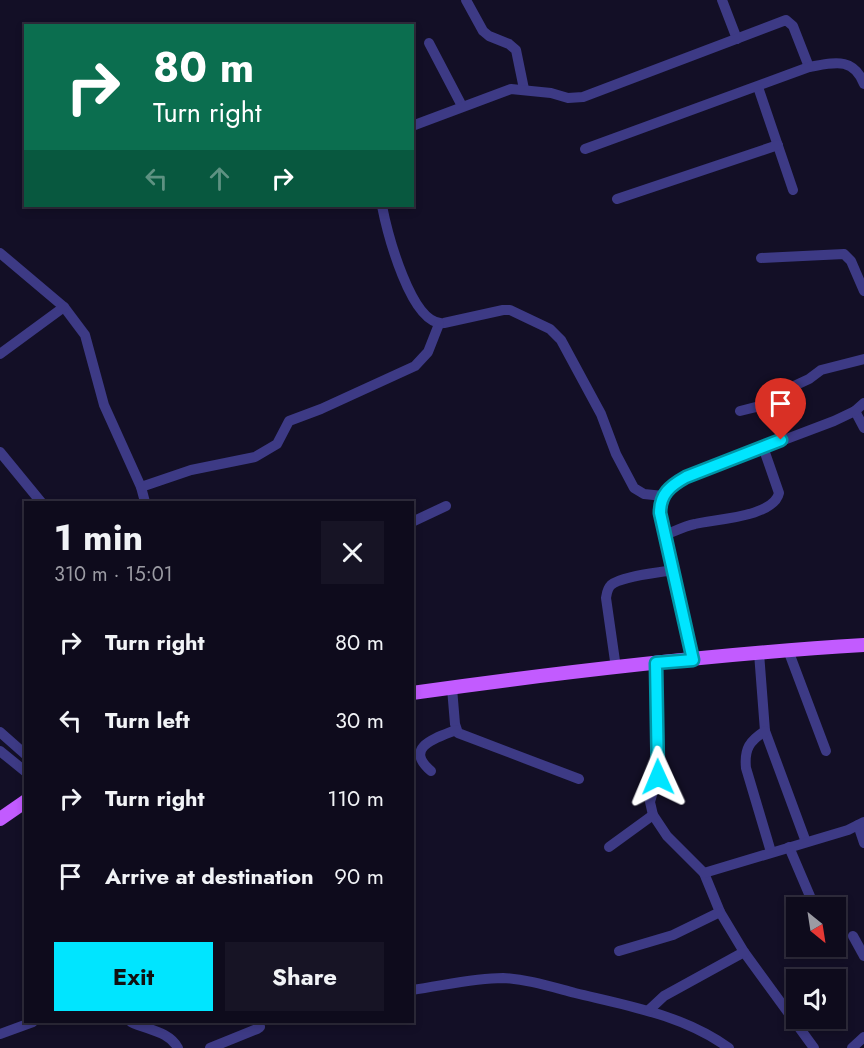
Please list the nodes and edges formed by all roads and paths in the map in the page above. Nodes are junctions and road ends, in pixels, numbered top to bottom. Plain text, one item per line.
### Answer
1 (466, 0) edge
2 (722, 0) edge
3 (737, 39) junction
4 (429, 43) dead end
5 (809, 67) junction
6 (864, 84) edge
7 (758, 87) junction
8 (524, 90) junction
9 (462, 106) junction
10 (414, 125) edge
11 (778, 145) junction
12 (585, 148) dead end
13 (793, 190) dead end
14 (617, 199) dead end
15 (381, 207) edge
16 (0, 253) edge
17 (761, 258) dead end
18 (864, 291) edge
19 (64, 306) junction
20 (439, 324) junction
21 (0, 354) edge
22 (864, 359) edge
23 (864, 403) edge
24 (740, 411) dead end
25 (855, 411) junction
26 (864, 428) edge
27 (763, 447) junction
28 (0, 452) edge
29 (141, 487) junction
30 (663, 496) junction
31 (40, 501) edge
32 (145, 501) edge
33 (446, 507) dead end
34 (414, 521) edge
35 (665, 534) junction
36 (673, 570) junction
37 (864, 645) edge
38 (788, 650) junction
39 (759, 653) junction
40 (693, 660) junction
41 (656, 663) junction
42 (616, 668) junction
43 (452, 688) junction
44 (414, 693) edge
45 (456, 730) junction
46 (765, 731) junction
47 (0, 732) edge
48 (0, 751) edge
49 (826, 751) dead end
50 (24, 753) edge
51 (24, 770) edge
52 (431, 771) dead end
53 (579, 779) dead end
54 (24, 802) edge
55 (653, 815) junction
56 (0, 819) edge
57 (861, 824) edge
58 (806, 842) junction
59 (864, 843) edge
60 (609, 847) dead end
61 (789, 847) junction
62 (771, 852) junction
63 (704, 873) junction
64 (809, 897) edge
65 (720, 912) junction
66 (853, 936) dead end
67 (619, 951) dead end
68 (744, 952) junction
69 (864, 956) edge
70 (414, 990) edge
71 (649, 1011) junction
72 (30, 1023) edge
73 (133, 1023) edge
74 (259, 1023) edge
75 (0, 1034) edge
76 (864, 1037) edge
77 (178, 1048) edge
78 (210, 1048) edge
79 (729, 1048) edge
80 (814, 1048) edge
81 (852, 1048) edge

1 - 8 street
2 - 3 street
3 - 5 street
3 - 8 street
4 - 9 street
5 - 6 street
5 - 7 street
7 - 11 street
7 - 12 street
8 - 9 street
9 - 10 street
11 - 13 street
11 - 14 street
15 - 20 street
16 - 19 street
17 - 18 street
19 - 21 street
19 - 29 street
20 - 29 street
20 - 30 street
22 - 24 street
23 - 25 street
25 - 26 street
25 - 27 street
27 - 30 street
27 - 35 street
28 - 31 street
29 - 32 street
30 - 35 street
33 - 34 street
35 - 36 street
36 - 40 street
36 - 42 street
37 - 38 main road
38 - 39 main road
38 - 49 street
39 - 40 main road
39 - 46 street
40 - 41 main road
41 - 42 main road
41 - 55 street
42 - 43 main road
43 - 44 main road
43 - 45 street
45 - 52 street
45 - 53 street
46 - 58 street
46 - 62 street
47 - 50 street
48 - 51 street
54 - 56 main road
55 - 60 street
55 - 63 street
57 - 58 street
57 - 59 street
58 - 61 street
61 - 62 street
61 - 64 street
62 - 63 street
63 - 65 street
65 - 67 street
65 - 68 street
66 - 69 street
68 - 71 street
68 - 80 street
70 - 71 street
71 - 79 street
72 - 75 street
73 - 77 street
74 - 78 street
76 - 81 street

